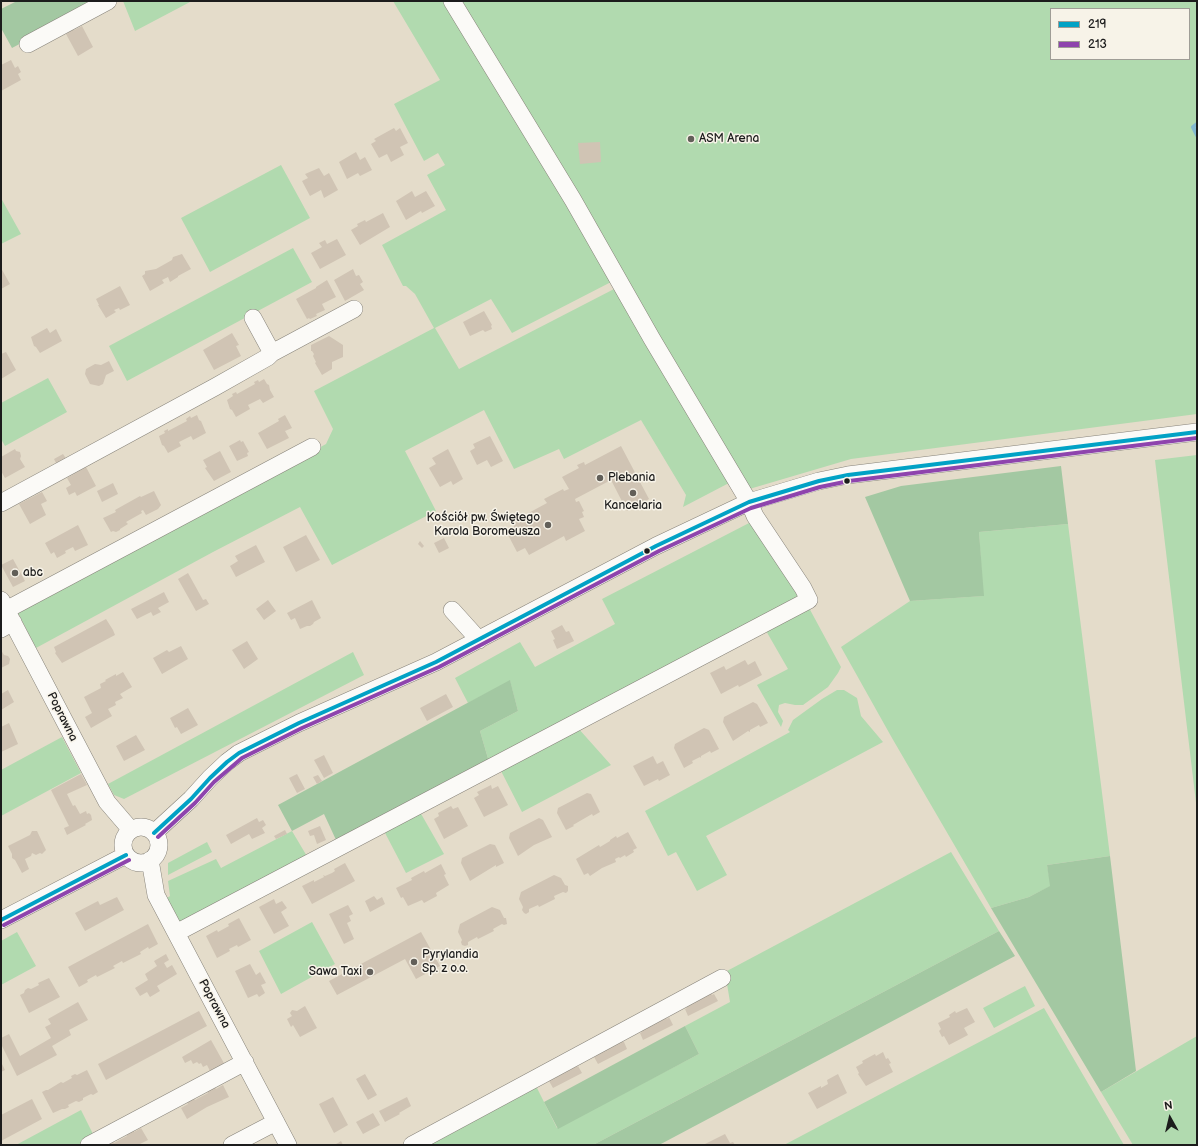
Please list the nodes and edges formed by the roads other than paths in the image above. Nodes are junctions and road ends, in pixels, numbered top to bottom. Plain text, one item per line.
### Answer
1 (108, 1) edge
2 (452, 1) edge
3 (28, 44) dead end
4 (354, 309) dead end
5 (253, 318) dead end
6 (272, 353) junction
7 (1197, 432) edge
8 (312, 447) dead end
9 (748, 502) junction
10 (1, 503) edge
11 (452, 610) dead end
12 (5, 615) edge
13 (479, 640) junction
14 (131, 830) junction
15 (154, 833) junction
16 (126, 855) junction
17 (150, 860) junction
18 (1, 920) edge
19 (176, 933) junction
20 (722, 978) dead end
21 (245, 1062) junction
22 (276, 1122) junction
23 (89, 1145) edge
24 (232, 1145) edge
25 (288, 1145) edge
26 (412, 1145) edge

1 - 3 street
2 - 9 street
4 - 6 street
5 - 6 street
6 - 10 street
7 - 9 street
8 - 12 street
9 - 13 street
9 - 19 street
11 - 13 street
12 - 14 street, Poprawna
13 - 15 street
14 - 15 street
14 - 16 street
15 - 17 street
16 - 17 street
16 - 18 street
17 - 19 street, Poprawna
19 - 21 street, Poprawna
20 - 26 street
21 - 22 street, Poprawna
21 - 23 street
22 - 24 street
22 - 25 street, Poprawna

